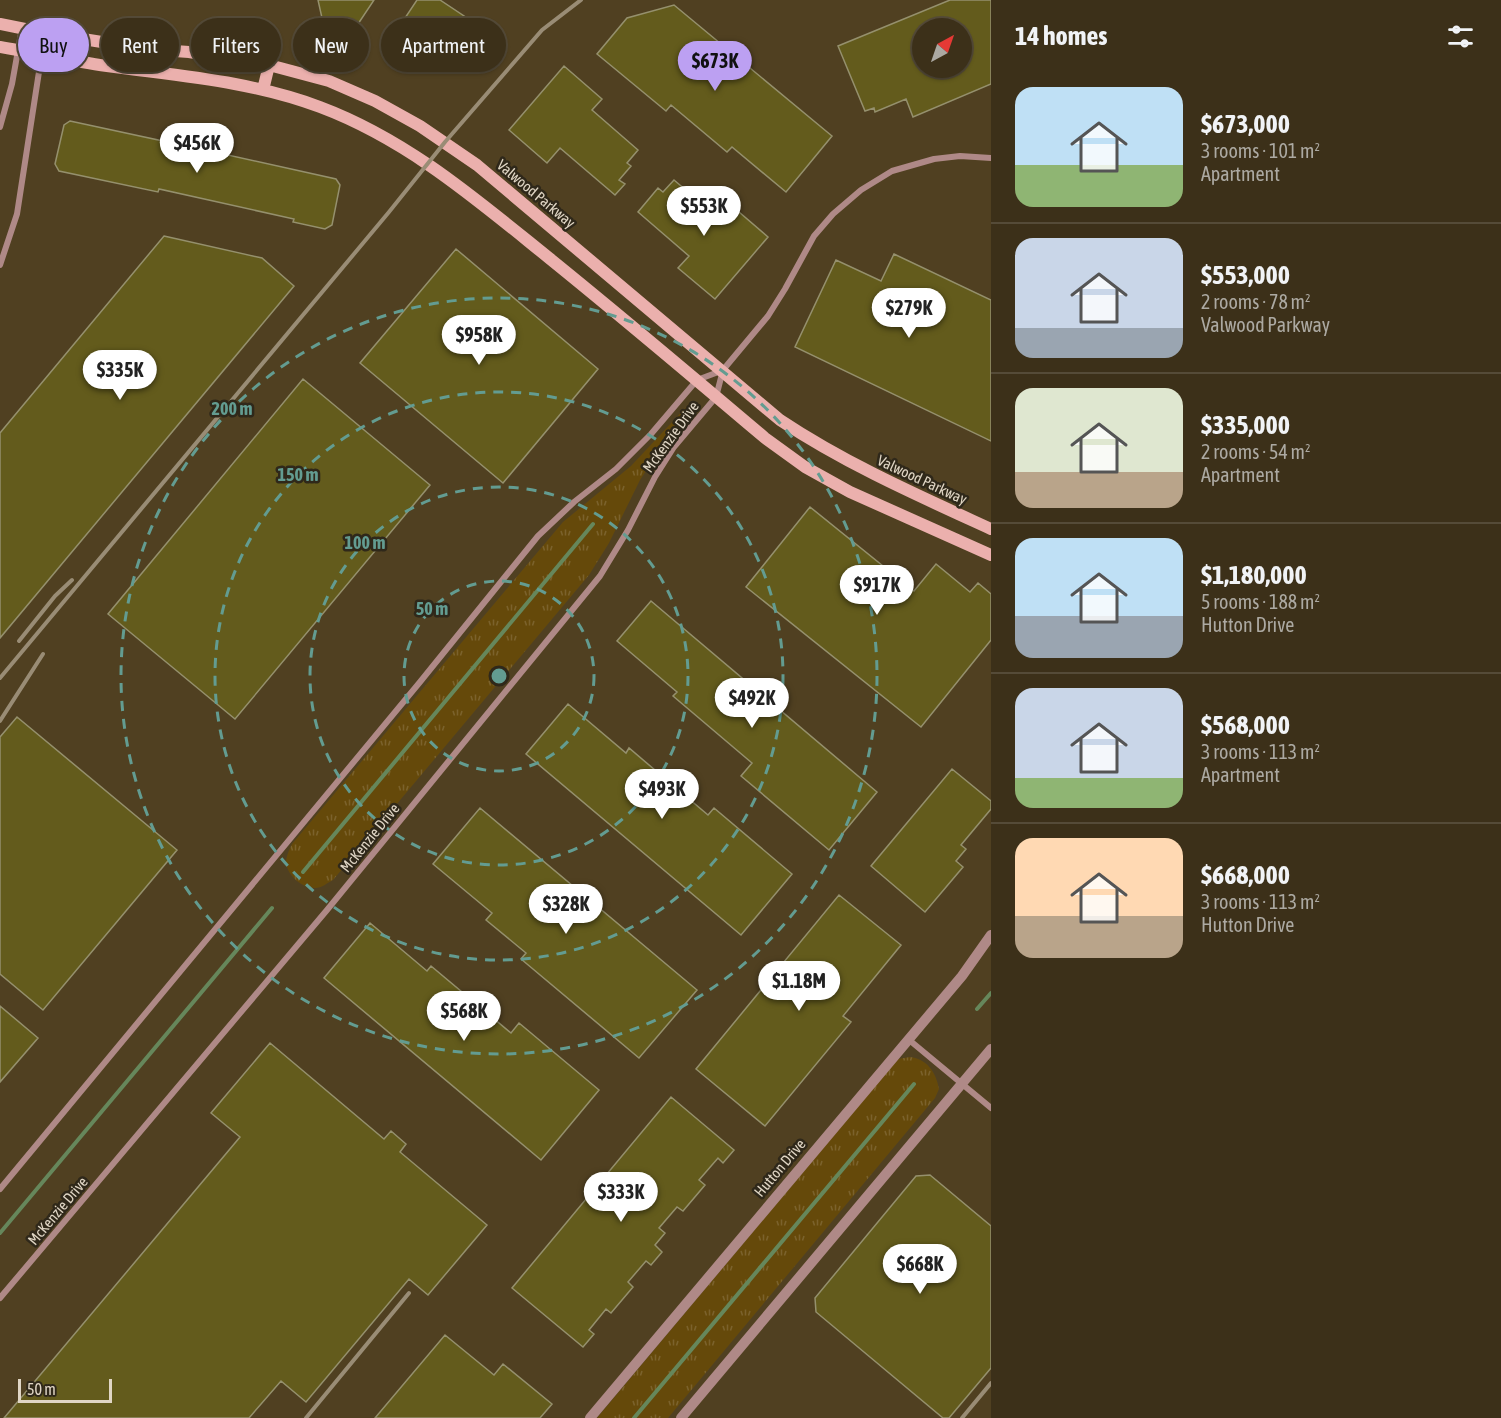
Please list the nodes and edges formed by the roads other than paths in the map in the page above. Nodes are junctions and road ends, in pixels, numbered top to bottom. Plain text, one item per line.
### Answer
1 (0, 24) edge
2 (18, 27) edge
3 (89, 40) edge
4 (0, 47) edge
5 (18, 50) joint
6 (191, 52) edge
7 (89, 63) edge
8 (281, 68) edge
9 (39, 72) edge
10 (267, 72) edge
11 (263, 90) junction
12 (0, 127) edge
13 (991, 158) edge
14 (0, 265) edge
15 (723, 370) junction
16 (697, 380) junction
17 (716, 397) junction
18 (991, 529) edge
19 (991, 555) edge
20 (991, 935) edge
21 (908, 1040) junction
22 (991, 1049) edge
23 (962, 1084) junction
24 (991, 1108) edge
25 (0, 1188) edge
26 (0, 1298) edge
27 (590, 1418) edge
28 (681, 1418) edge

1 - 2 main road, Valwood Parkway
3 - 6 main road, Valwood Parkway
4 - 5 main road
5 - 12 street
7 - 11 main road
8 - 15 main road, Valwood Parkway
9 - 14 street
10 - 11 main road
11 - 16 main road
13 - 15 street, McKenzie Drive
15 - 16 street, McKenzie Drive
15 - 17 street, McKenzie Drive
15 - 18 main road, Valwood Parkway
16 - 17 main road
16 - 25 street, McKenzie Drive
17 - 19 main road
17 - 26 street, McKenzie Drive
20 - 21 street, Hutton Drive
21 - 23 street
21 - 27 street, Hutton Drive
22 - 23 street
23 - 24 street
23 - 28 street

